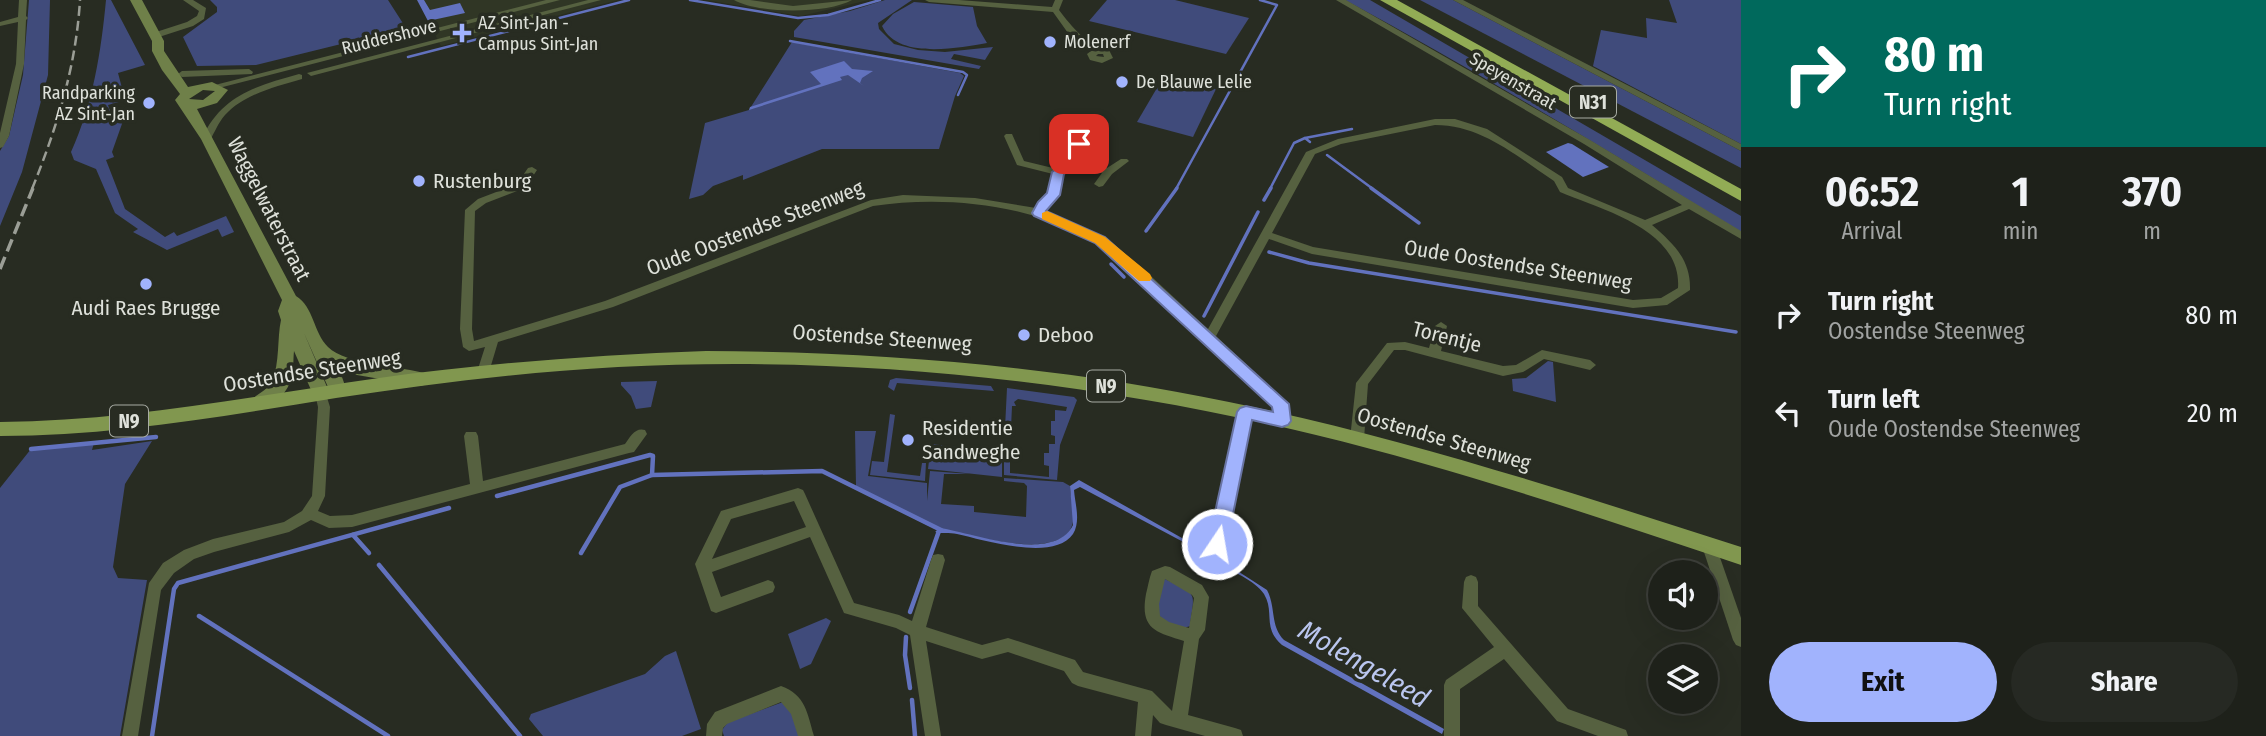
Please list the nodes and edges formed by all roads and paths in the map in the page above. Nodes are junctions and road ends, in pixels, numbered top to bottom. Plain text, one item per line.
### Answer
1 (23, 0) edge
2 (136, 0) edge
3 (187, 0) edge
4 (556, 0) edge
5 (597, 0) edge
6 (738, 0) edge
7 (848, 0) edge
8 (929, 0) edge
9 (1059, 0) edge
10 (1340, 0) edge
11 (1387, 0) edge
12 (1406, 0) edge
13 (1457, 0) edge
14 (1055, 10) junction
15 (23, 18) junction
16 (0, 24) edge
17 (157, 38) junction
18 (1095, 48) dead end
19 (298, 65) junction
20 (311, 73) dead end
21 (182, 74) junction
22 (200, 87) junction
23 (214, 95) junction
24 (187, 99) junction
25 (1082, 127) dead end
26 (1009, 136) dead end
27 (207, 138) junction
28 (0, 145) edge
29 (1741, 148) edge
30 (1124, 160) dead end
31 (1075, 162) junction
32 (1689, 167) junction
33 (532, 170) dead end
34 (1058, 172) junction
35 (1108, 172) junction
36 (1741, 183) edge
37 (1099, 184) dead end
38 (1741, 196) edge
39 (1741, 204) edge
40 (1690, 205) junction
41 (1039, 213) junction
42 (1645, 224) junction
43 (1265, 234) junction
44 (1741, 236) edge
45 (289, 309) junction
46 (1441, 326) dead end
47 (1209, 338) junction
48 (492, 342) junction
49 (321, 351) junction
50 (1434, 353) junction
51 (1590, 365) dead end
52 (483, 372) junction
53 (423, 379) junction
54 (328, 397) junction
55 (258, 404) junction
56 (1246, 412) junction
57 (1282, 421) junction
58 (0, 429) edge
59 (640, 434) dead end
60 (471, 436) dead end
61 (1357, 439) junction
62 (477, 488) junction
63 (308, 513) junction
64 (814, 530) junction
65 (1217, 544) dead end
66 (1709, 546) junction
67 (1741, 556) edge
68 (938, 561) dead end
69 (704, 568) junction
70 (1471, 582) dead end
71 (768, 587) dead end
72 (918, 631) junction
73 (1192, 636) dead end
74 (1741, 640) edge
75 (1506, 649) junction
76 (1146, 697) junction
77 (1179, 721) junction
78 (130, 736) edge
79 (714, 736) edge
80 (806, 736) edge
81 (933, 736) edge
82 (1143, 736) edge
83 (1235, 736) edge
84 (1452, 736) edge
85 (1620, 736) edge

1 - 15 street
2 - 17 main road, Waggelwaterstraat
3 - 17 street
4 - 19 street, Ruddershove
5 - 20 street, Ruddershove
6 - 7 street
8 - 14 street
9 - 14 street
10 - 40 street, Speyenstraat
11 - 32 highway, N31
12 - 36 highway, N31
13 - 29 street
14 - 18 street
15 - 16 street
15 - 28 street
17 - 21 main road, Waggelwaterstraat
17 - 24 main road, Waggelwaterstraat
19 - 21 street
19 - 23 street
21 - 22 main road, Waggelwaterstraat
22 - 23 main road
22 - 24 main road
23 - 24 main road
23 - 27 main road, Waggelwaterstraat
23 - 27 street
24 - 27 main road, Waggelwaterstraat
25 - 31 street
26 - 34 street
27 - 45 main road, Waggelwaterstraat
30 - 35 street
31 - 34 street
31 - 35 street
32 - 38 highway, N31
32 - 39 highway
33 - 48 street
34 - 41 street
35 - 37 street
40 - 42 street
40 - 44 street, Speyenstraat
41 - 47 street, Oude Oostendse Steenweg
41 - 48 street, Oude Oostendse Steenweg
42 - 43 street, Oude Oostendse Steenweg
42 - 43 street, Oude Oostendse Steenweg
43 - 47 street, Oude Oostendse Steenweg
45 - 49 main road, Waggelwaterstraat
45 - 54 main road, Waggelwaterstraat
45 - 55 main road
46 - 50 street
47 - 57 street, Oude Oostendse Steenweg
48 - 52 street
49 - 53 main road
49 - 54 main road, Waggelwaterstraat
50 - 51 street, Torentje
50 - 61 street, Torentje
52 - 53 main road, Oostendse Steenweg / N9
52 - 56 main road, Oostendse Steenweg / N9
53 - 54 main road, Oostendse Steenweg / N9
54 - 55 main road, Oostendse Steenweg / N9
54 - 63 street
55 - 58 main road, Oostendse Steenweg / N9
56 - 57 main road, Oostendse Steenweg / N9
56 - 65 street
57 - 61 main road, Oostendse Steenweg / N9
59 - 62 street
60 - 62 street
61 - 66 main road, Oostendse Steenweg / N9
62 - 63 street
63 - 78 street
64 - 69 street
64 - 69 street
64 - 72 street
66 - 67 main road, Oostendse Steenweg / N9
66 - 74 street
68 - 72 street
69 - 71 street
70 - 75 street
72 - 76 street
72 - 81 street
73 - 77 street
75 - 84 street
75 - 85 street
76 - 77 street
76 - 82 street
77 - 83 street
79 - 80 street

